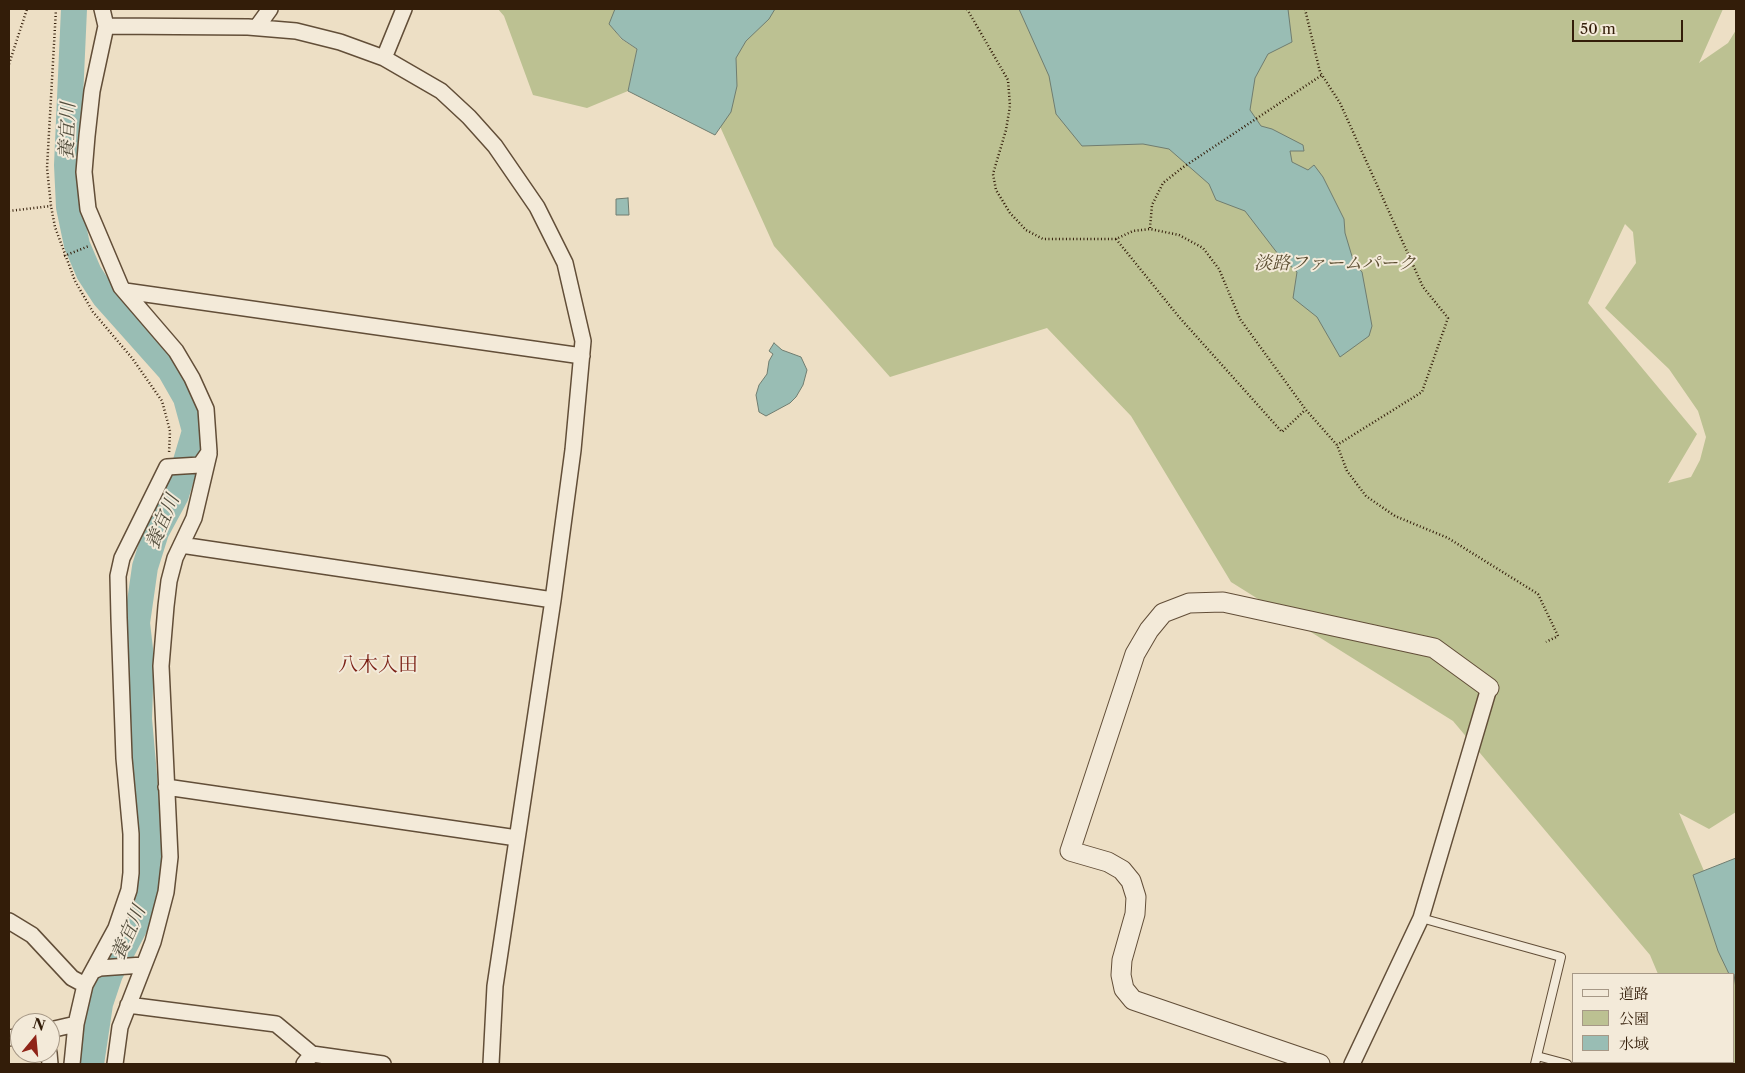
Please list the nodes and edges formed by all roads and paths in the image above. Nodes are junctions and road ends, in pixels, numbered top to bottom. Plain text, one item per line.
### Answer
1 (27, 9) edge
2 (102, 9) edge
3 (270, 9) edge
4 (404, 9) edge
5 (967, 9) edge
6 (1305, 9) edge
7 (106, 26) junction
8 (257, 27) junction
9 (384, 58) junction
10 (9, 64) edge
11 (1322, 75) junction
12 (51, 206) dead end
13 (9, 211) edge
14 (1150, 229) junction
15 (1116, 239) junction
16 (95, 244) dead end
17 (64, 256) dead end
18 (125, 292) junction
19 (582, 356) junction
20 (1306, 410) junction
21 (1337, 445) junction
22 (209, 452) junction
23 (181, 545) junction
24 (553, 600) junction
25 (1546, 642) dead end
26 (1489, 688) joint
27 (166, 787) junction
28 (517, 838) junction
29 (1421, 918) junction
30 (9, 921) edge
31 (143, 966) junction
32 (96, 969) junction
33 (85, 985) junction
34 (128, 1004) junction
35 (76, 1024) junction
36 (60, 1028) edge
37 (308, 1059) edge
38 (1536, 1060) edge
39 (72, 1064) edge
40 (115, 1064) edge
41 (384, 1064) edge
42 (491, 1064) edge
43 (1320, 1064) edge
44 (1352, 1064) edge
45 (1567, 1064) edge

1 - 10 path
2 - 7 street
3 - 8 street
4 - 9 street
5 - 15 path
6 - 11 path
7 - 8 street
7 - 18 street
8 - 9 street
9 - 19 street
11 - 14 path
11 - 21 path
12 - 13 path
14 - 15 path
14 - 20 path
15 - 20 path
16 - 17 path
18 - 19 street
18 - 22 street
19 - 24 street
20 - 21 path
21 - 25 path
22 - 23 street
22 - 32 street
23 - 24 street
23 - 27 street
24 - 28 street
26 - 29 street
26 - 43 street
27 - 28 street
27 - 31 street
28 - 42 street
29 - 38 lane
29 - 44 street
30 - 33 street
31 - 32 street
31 - 34 street
32 - 33 street
33 - 35 street
34 - 37 street
34 - 40 street
35 - 36 street
35 - 39 street
37 - 41 street
38 - 45 lane

